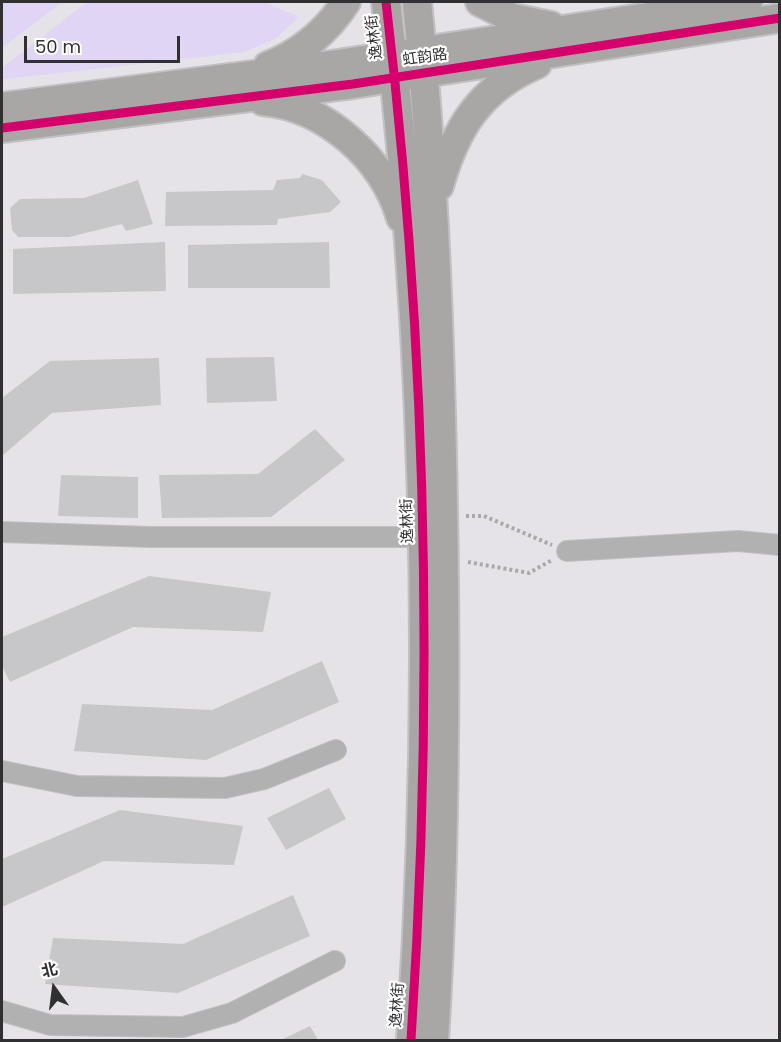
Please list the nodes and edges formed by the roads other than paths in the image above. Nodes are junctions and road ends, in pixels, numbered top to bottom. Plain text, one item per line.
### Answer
1 (346, 2) edge
2 (386, 2) edge
3 (417, 2) edge
4 (480, 2) edge
5 (748, 2) edge
6 (780, 18) edge
7 (579, 39) junction
8 (423, 63) junction
9 (394, 67) junction
10 (234, 88) junction
11 (2, 107) edge
12 (2, 128) edge
13 (435, 221) junction
14 (411, 255) junction
15 (2, 532) edge
16 (439, 537) junction
17 (780, 545) edge
18 (567, 551) road end
19 (336, 750) dead end
20 (2, 771) edge
21 (335, 961) dead end
22 (2, 1011) edge
23 (411, 1041) edge
24 (434, 1041) edge

1 - 10 street
2 - 9 street, 逸林街
3 - 8 street, 逸林街
4 - 7 street
5 - 7 street, 虹韵路
6 - 7 street, 虹韵路
7 - 8 street, 虹韵路
7 - 13 street
8 - 9 street, 虹韵路
8 - 13 street, 逸林街
9 - 10 street, 虹韵路
9 - 14 street, 逸林街
10 - 11 street, 虹韵路
10 - 12 street, 虹韵路
10 - 14 street
13 - 16 street, 逸林街
14 - 16 street, 逸林街
15 - 16 street
16 - 23 street, 逸林街
16 - 24 street, 逸林街
17 - 18 street
19 - 20 street
21 - 22 street

